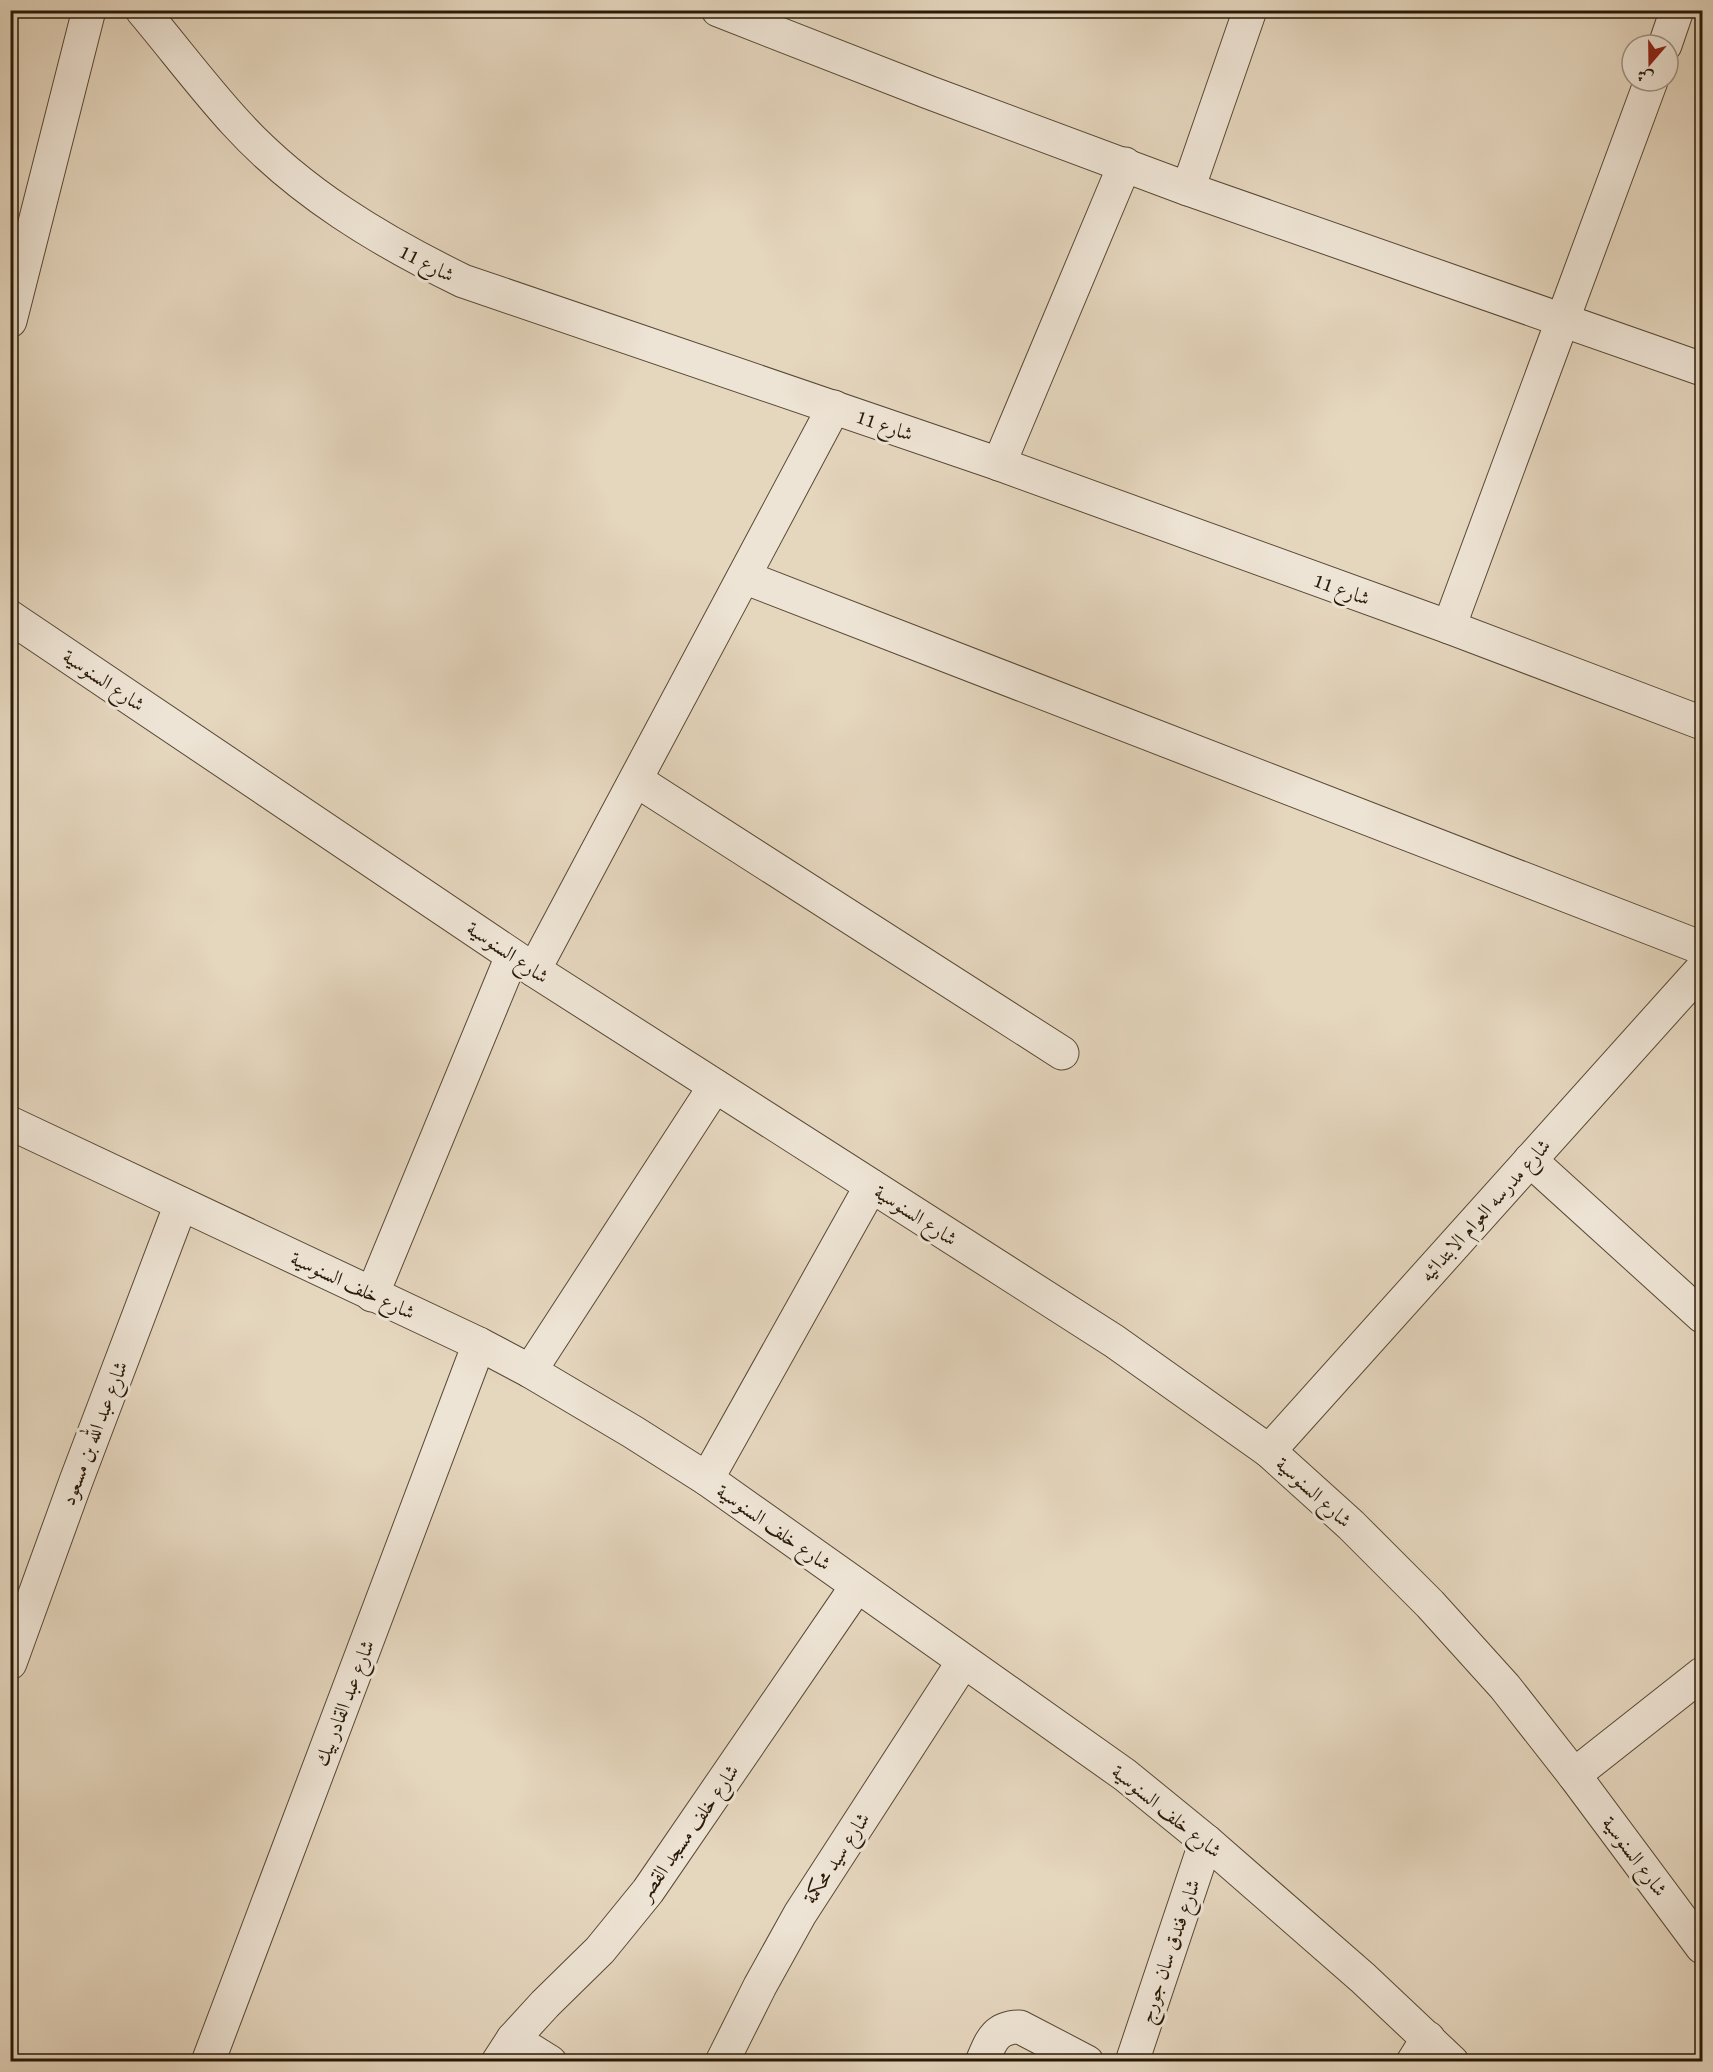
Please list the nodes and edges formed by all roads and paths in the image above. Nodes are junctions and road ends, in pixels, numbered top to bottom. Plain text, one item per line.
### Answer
1 (89, 10) edge
2 (142, 10) edge
3 (718, 10) edge
4 (1250, 10) edge
5 (1677, 10) edge
6 (1669, 33) edge
7 (1647, 93) edge
8 (1125, 164) junction
9 (1188, 189) junction
10 (1563, 319) junction
11 (10, 321) edge
12 (1702, 369) edge
13 (834, 407) junction
14 (999, 464) junction
15 (744, 577) junction
16 (10, 617) edge
17 (1449, 627) junction
18 (1702, 723) edge
19 (636, 780) junction
20 (1702, 948) edge
21 (523, 963) junction
22 (1702, 969) edge
23 (1062, 1053) dead end
24 (715, 1086) junction
25 (10, 1123) edge
26 (1530, 1160) junction
27 (871, 1186) junction
28 (181, 1204) junction
29 (372, 1295) junction
30 (1702, 1316) edge
31 (479, 1344) junction
32 (530, 1371) junction
33 (1269, 1451) junction
34 (707, 1479) junction
35 (857, 1586) junction
36 (963, 1662) junction
37 (10, 1663) edge
38 (1702, 1674) edge
39 (1574, 1775) junction
40 (1206, 1841) junction
41 (1702, 1947) edge
42 (506, 2050) edge
43 (1420, 2050) edge
44 (208, 2061) edge
45 (550, 2061) edge
46 (722, 2061) edge
47 (982, 2061) edge
48 (1087, 2061) edge
49 (1132, 2061) edge
50 (1452, 2061) edge

1 - 11 street
2 - 13 street, شارع 11
3 - 8 street
4 - 9 street
5 - 6 street
7 - 10 street
8 - 9 street
8 - 14 street
9 - 10 street
10 - 12 street
10 - 17 street
13 - 14 street, شارع 11
13 - 15 street
14 - 17 street, شارع 11
15 - 19 street
15 - 20 street
16 - 21 street, شارع السنوسية
17 - 18 street, شارع 11
19 - 21 street
19 - 23 street
21 - 24 street, شارع السنوسية
21 - 29 street
22 - 26 street, شارع مدرسه العوام الابتدائيه
24 - 27 street, شارع السنوسية
24 - 32 street
25 - 28 street, شارع خلف السنوسية
26 - 30 street
26 - 33 street, شارع مدرسه العوام الابتدائيه
27 - 33 street, شارع السنوسية
27 - 34 street
28 - 29 street, شارع خلف السنوسية
28 - 37 street, شارع عبد الله بن مسعود
29 - 31 street, شارع خلف السنوسية
31 - 32 street, شارع خلف السنوسية
31 - 44 street, شارع عبد القادر بيك
32 - 34 street, شارع خلف السنوسية
33 - 39 street, شارع السنوسية
34 - 35 street, شارع خلف السنوسية
35 - 36 street, شارع خلف السنوسية
35 - 42 street, شارع خلف مسجد القصر
36 - 40 street, شارع خلف السنوسية
36 - 46 street, شارع سيد محكمة
38 - 39 street
39 - 41 street, شارع السنوسية
40 - 43 street, شارع خلف السنوسية
40 - 49 street, شارع فندق سان جورج
42 - 45 street
43 - 50 street, شارع خلف السنوسية
47 - 48 street

